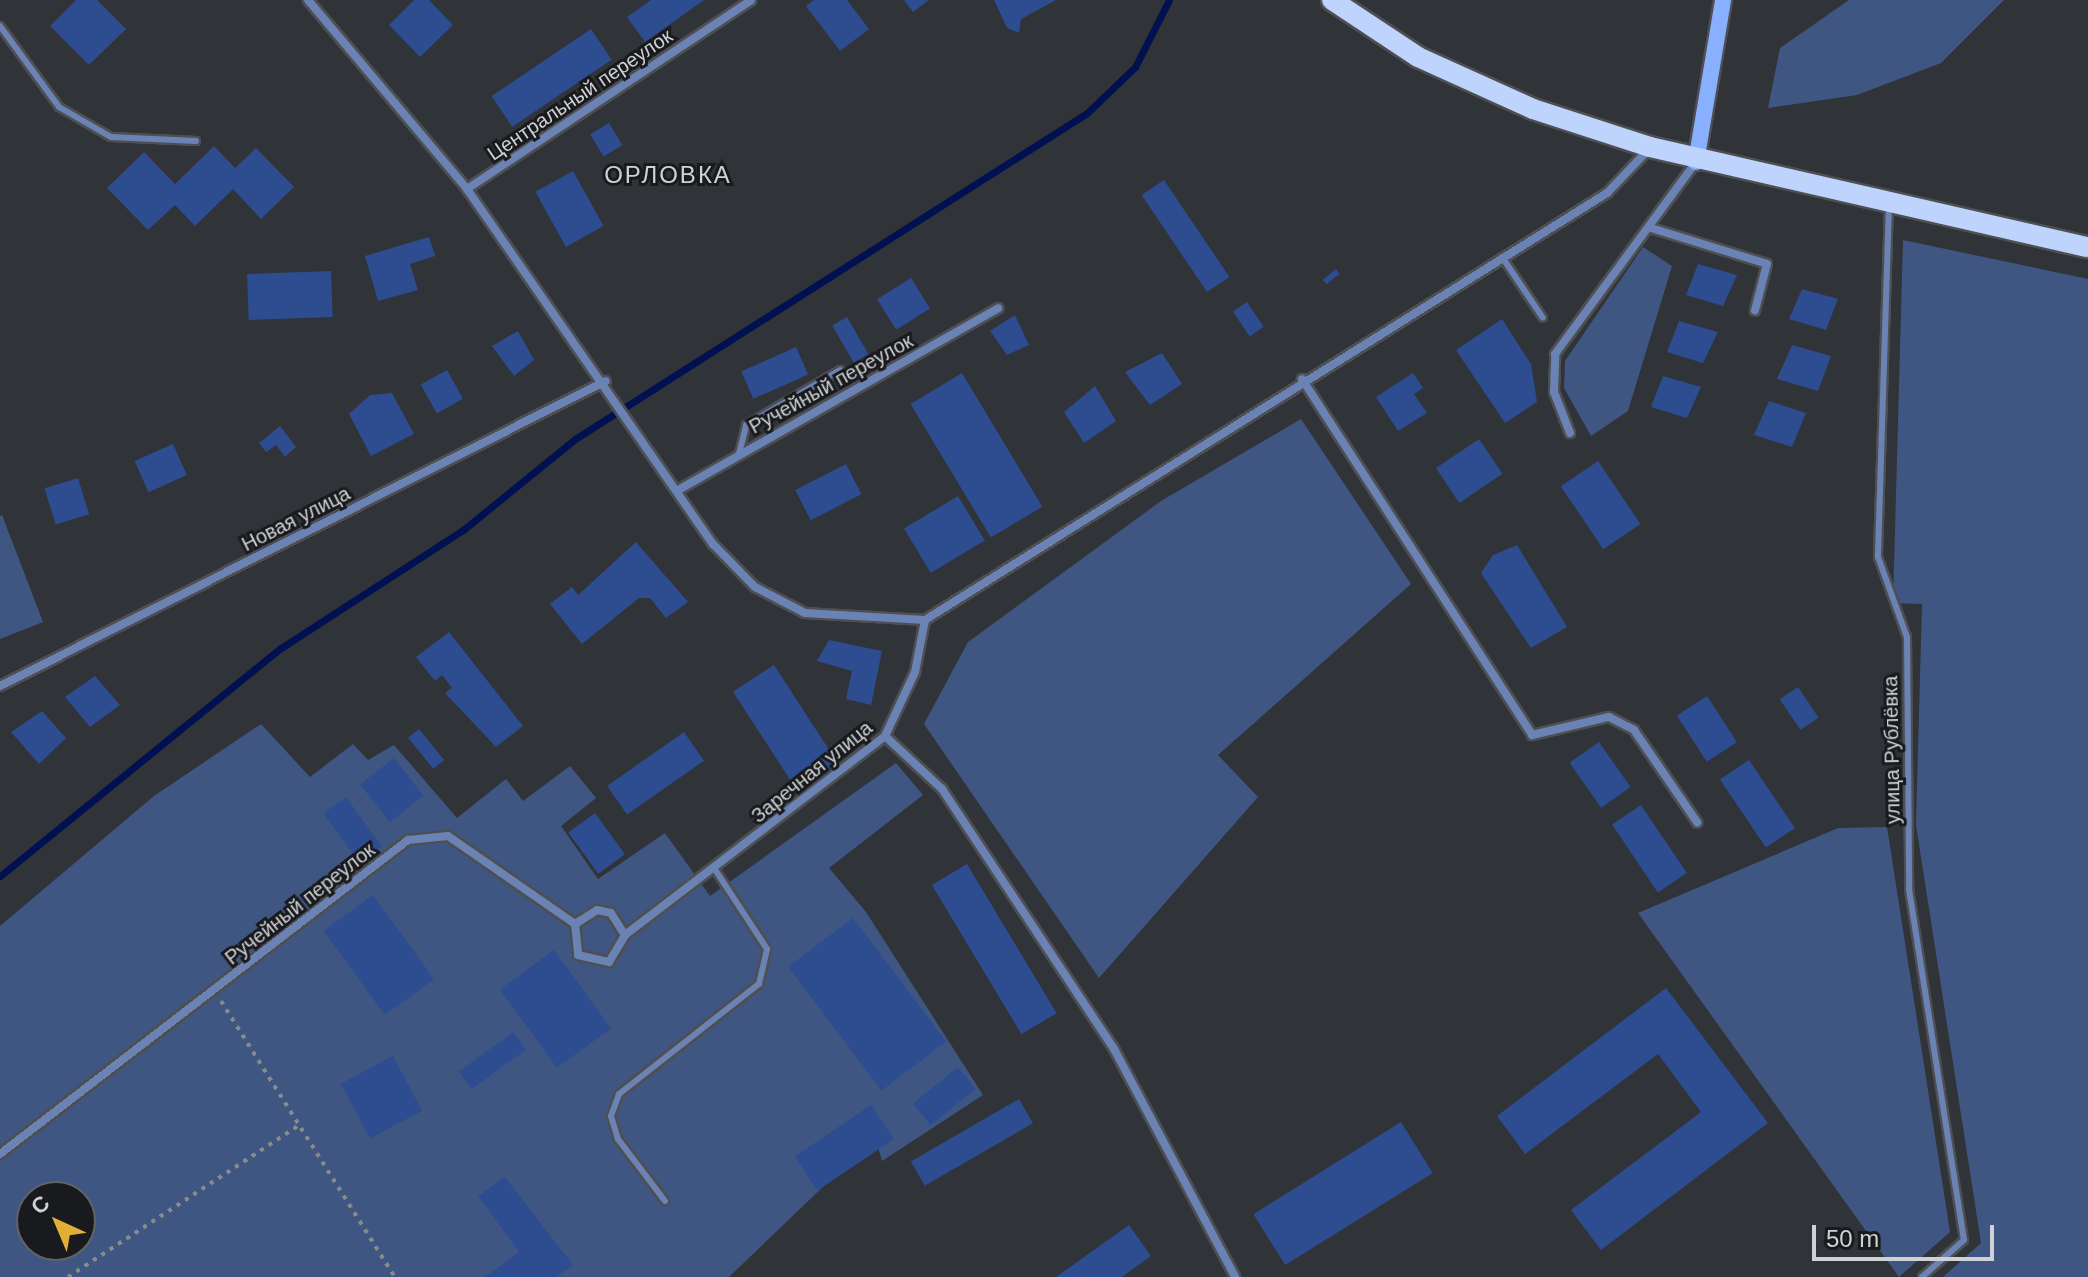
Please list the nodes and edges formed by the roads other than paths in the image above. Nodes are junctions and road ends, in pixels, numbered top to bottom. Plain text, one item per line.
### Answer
1 (308, 0) edge
2 (751, 0) edge
3 (1332, 0) edge
4 (1723, 0) edge
5 (0, 26) edge
6 (196, 141) dead end
7 (1650, 147) junction
8 (1696, 162) junction
9 (467, 189) junction
10 (1889, 204) junction
11 (1651, 228) junction
12 (2088, 247) edge
13 (1502, 257) junction
14 (998, 308) dead end
15 (1755, 310) dead end
16 (1543, 318) dead end
17 (840, 370) dead end
18 (1302, 379) junction
19 (606, 381) junction
20 (1570, 433) dead end
21 (739, 454) junction
22 (680, 489) junction
23 (925, 620) junction
24 (0, 686) edge
25 (885, 736) junction
26 (1697, 822) dead end
27 (716, 871) junction
28 (575, 924) junction
29 (625, 935) junction
30 (0, 1154) edge
31 (665, 1201) dead end
32 (1235, 1277) edge
33 (1922, 1277) edge

1 - 9 street
2 - 9 street, Центральный переулок
3 - 7 main road
4 - 8 street
5 - 6 lane
7 - 8 main road
7 - 13 street
8 - 10 main road
8 - 11 street
9 - 19 street
10 - 12 main road
10 - 33 lane, улица Рублёвка
11 - 15 street
11 - 20 street
13 - 16 lane
13 - 18 street
14 - 21 street, Ручейный переулок
17 - 21 lane
18 - 23 street
18 - 26 street
19 - 22 street
19 - 24 street, Новая улица
21 - 22 street, Ручейный переулок
22 - 23 street
23 - 25 street, Заречная улица
25 - 27 street, Заречная улица
25 - 32 street
27 - 29 street, Заречная улица
27 - 31 lane
28 - 29 street
28 - 29 street, Заречная улица
28 - 30 street, Ручейный переулок

